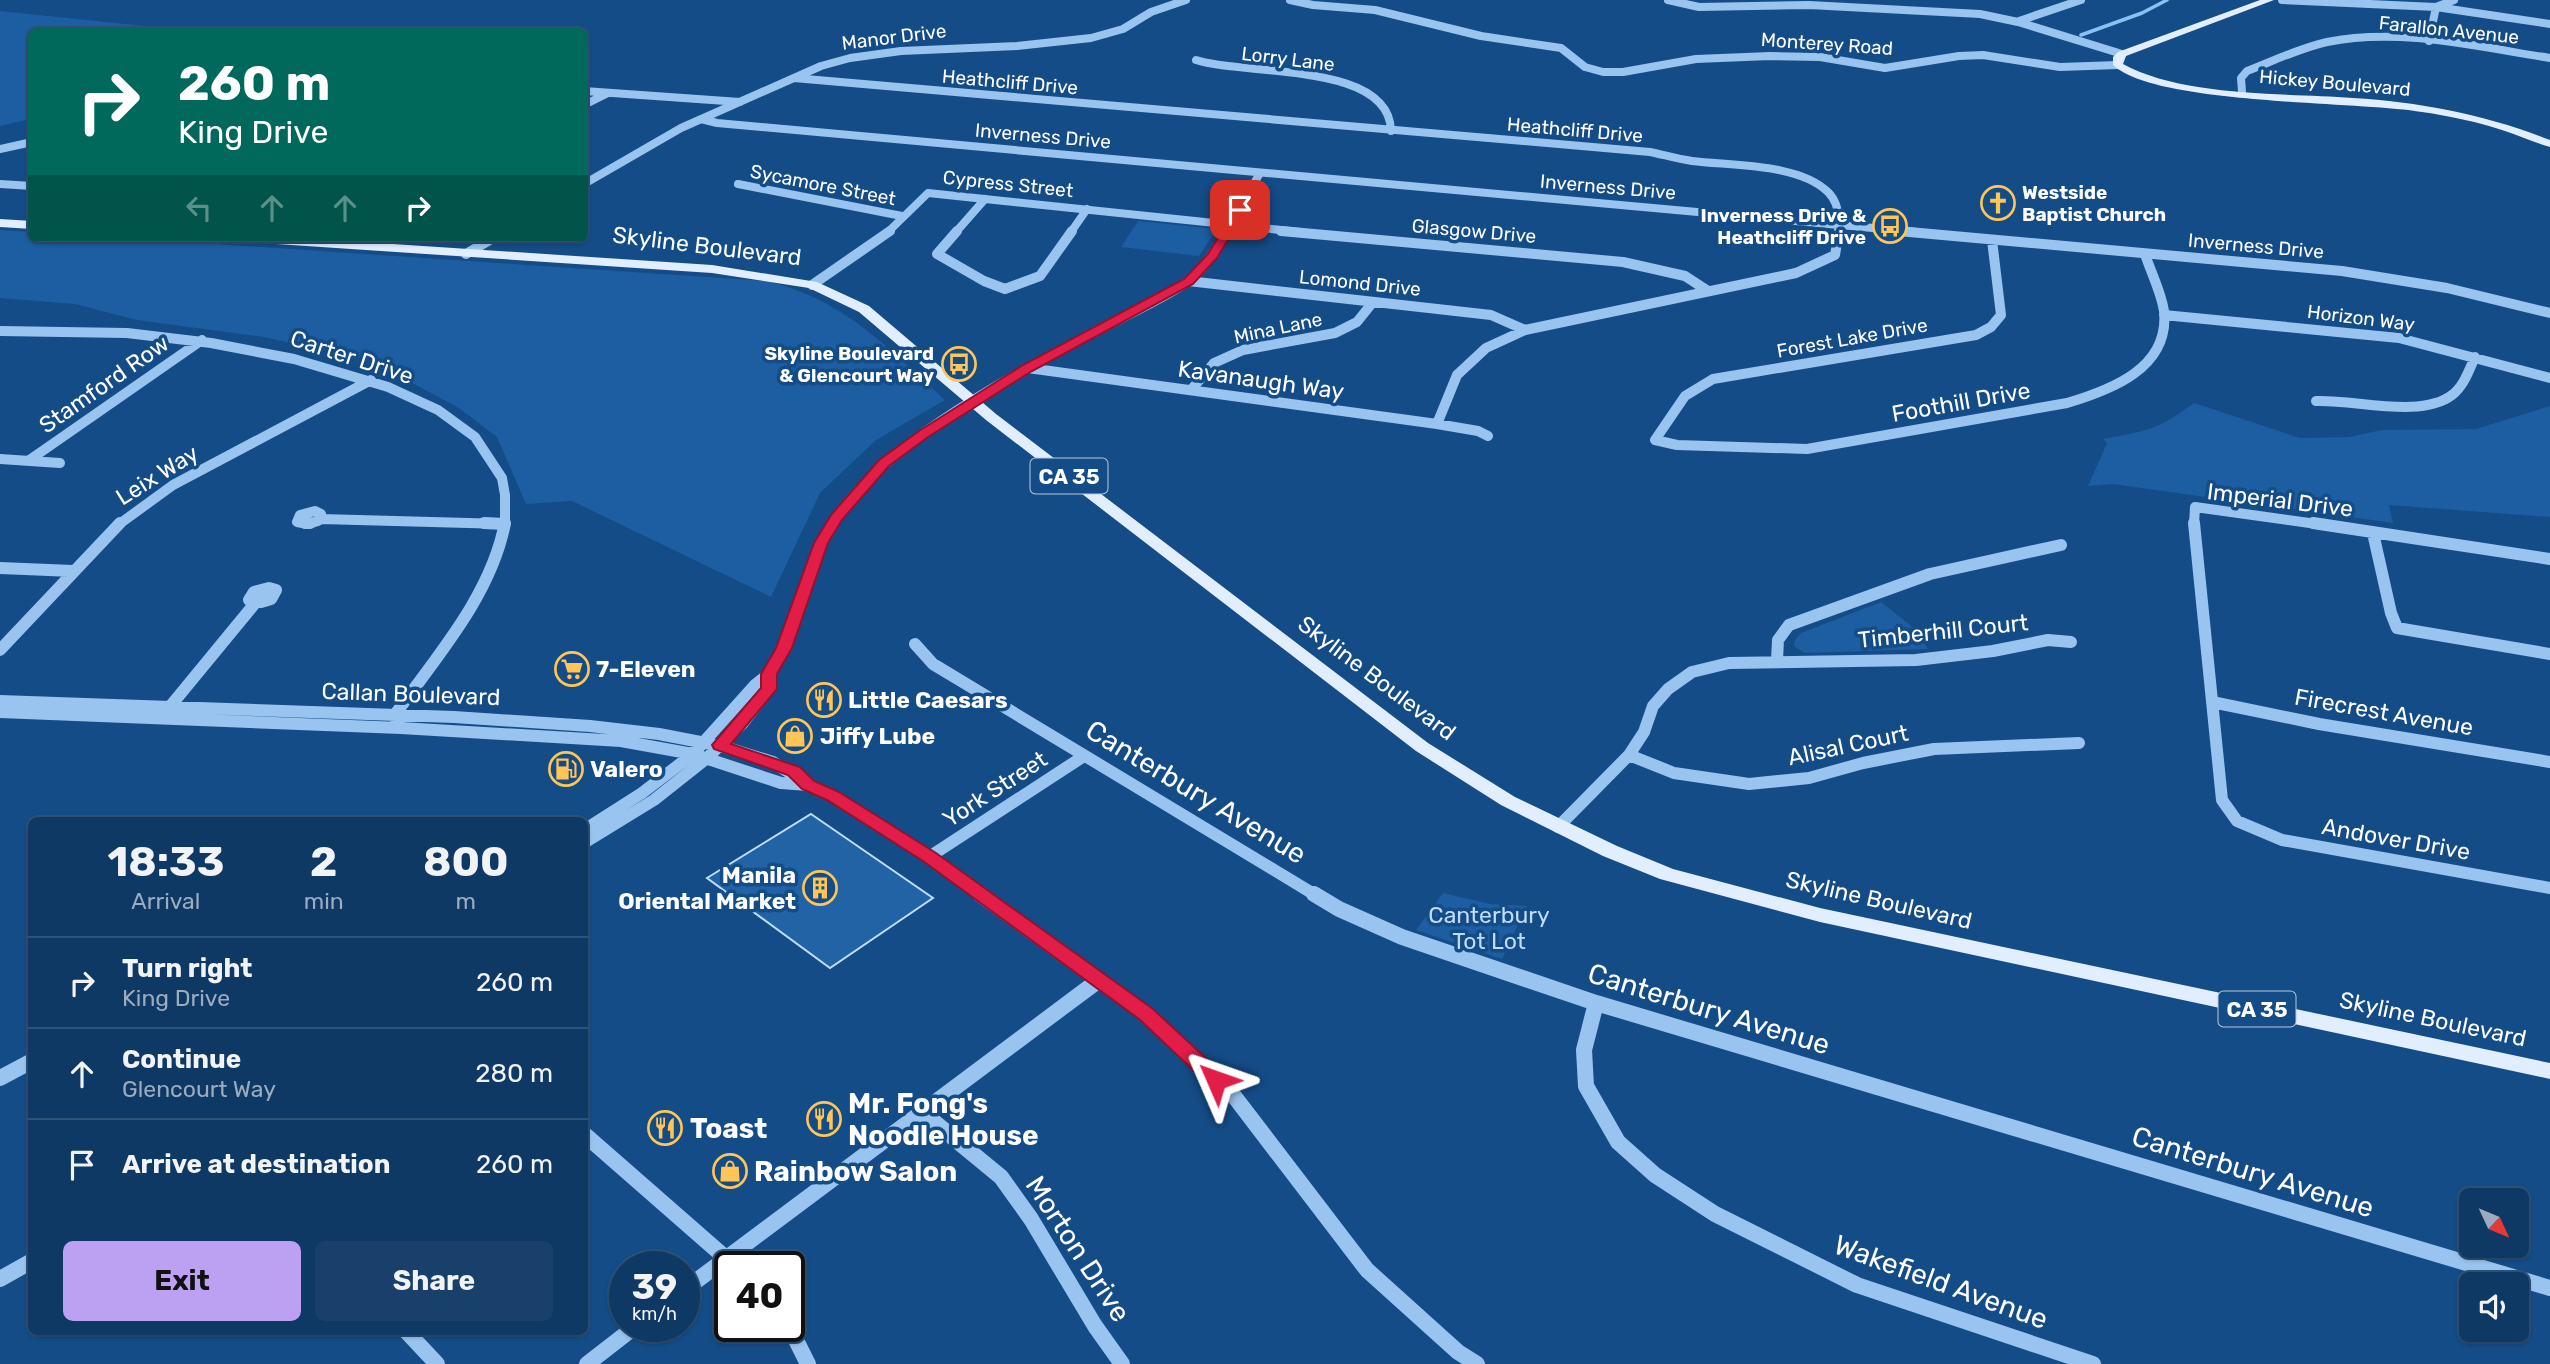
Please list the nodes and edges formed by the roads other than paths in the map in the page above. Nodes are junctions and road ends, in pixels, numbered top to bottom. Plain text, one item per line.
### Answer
1 (1186, 0) edge
2 (1291, 0) edge
3 (1668, 0) edge
4 (2081, 0) edge
5 (2269, 0) edge
6 (2283, 0) edge
7 (2454, 0) edge
8 (2436, 8) junction
9 (2018, 22) junction
10 (2550, 24) edge
11 (2429, 41) junction
12 (2550, 58) edge
13 (1196, 60) dead end
14 (2120, 60) junction
15 (794, 78) junction
16 (588, 91) edge
17 (608, 92) junction
18 (2242, 92) junction
19 (588, 103) edge
20 (744, 103) junction
21 (701, 118) junction
22 (1391, 131) junction
23 (28, 143) edge
24 (2550, 144) edge
25 (0, 149) edge
26 (1260, 173) junction
27 (588, 182) edge
28 (0, 184) edge
29 (738, 184) dead end
30 (28, 186) edge
31 (985, 199) junction
32 (1087, 209) junction
33 (902, 216) junction
34 (0, 223) edge
35 (28, 225) edge
36 (1839, 225) junction
37 (1231, 226) junction
38 (1992, 240) junction
39 (300, 242) edge
40 (486, 242) edge
41 (466, 254) junction
42 (2145, 254) junction
43 (1188, 281) junction
44 (812, 285) junction
45 (1708, 291) junction
46 (1373, 302) junction
47 (2550, 313) edge
48 (2164, 315) junction
49 (1525, 330) junction
50 (0, 331) edge
51 (202, 340) junction
52 (2475, 357) junction
53 (1028, 368) junction
54 (2550, 378) edge
55 (371, 380) junction
56 (1191, 390) junction
57 (2316, 401) dead end
58 (973, 403) junction
59 (1437, 424) junction
60 (1488, 436) dead end
61 (1656, 440) joint
62 (0, 459) edge
63 (28, 461) junction
64 (60, 463) dead end
65 (321, 519) dead end
66 (505, 524) junction
67 (2373, 533) junction
68 (2061, 545) dead end
69 (2550, 559) edge
70 (0, 568) edge
71 (74, 571) junction
72 (256, 603) dead end
73 (2071, 642) dead end
74 (915, 645) dead end
75 (0, 649) edge
76 (2550, 654) edge
77 (1777, 660) junction
78 (769, 674) junction
79 (0, 701) edge
80 (2212, 702) junction
81 (172, 706) junction
82 (0, 712) edge
83 (156, 718) junction
84 (398, 722) junction
85 (705, 742) junction
86 (2079, 743) dead end
87 (720, 745) junction
88 (693, 754) junction
89 (1629, 755) junction
90 (1084, 756) junction
91 (707, 758) junction
92 (2550, 762) edge
93 (808, 785) junction
94 (2237, 821) joint
95 (588, 827) edge
96 (1558, 827) junction
97 (588, 841) edge
98 (929, 857) junction
99 (2550, 888) edge
100 (1099, 980) junction
101 (1597, 1003) junction
102 (28, 1063) edge
103 (2550, 1071) edge
104 (0, 1078) edge
105 (922, 1112) junction
106 (588, 1137) edge
107 (719, 1251) edge
108 (746, 1251) edge
109 (28, 1263) edge
110 (0, 1279) edge
111 (2550, 1288) edge
112 (410, 1335) edge
113 (615, 1342) edge
114 (797, 1342) edge
115 (437, 1364) edge
116 (587, 1364) edge
117 (808, 1364) edge
118 (1122, 1364) edge
119 (1477, 1364) edge
120 (2093, 1364) edge

1 - 15 street, Manor Drive
2 - 14 street, Monterey Road
3 - 9 street
4 - 9 street
5 - 14 main road, Monterey Road
6 - 8 street
7 - 8 street
8 - 10 street
8 - 11 street
9 - 14 street
11 - 12 street, Farallon Avenue
11 - 18 street, Farallon Avenue
13 - 22 street, Lorry Lane
14 - 18 main road, Hickey Boulevard
15 - 20 street, Manor Drive
15 - 22 street, Heathcliff Drive
16 - 17 street
17 - 19 street
17 - 20 street
18 - 24 main road, Hickey Boulevard
20 - 21 street, Manor Drive
21 - 26 street, Inverness Drive
21 - 27 street, Manor Drive
22 - 36 street, Heathcliff Drive
23 - 25 street
26 - 36 street, Inverness Drive
26 - 37 street
28 - 30 street
29 - 33 street, Sycamore Street
31 - 32 street, Cypress Street
31 - 32 street
31 - 33 street, Cypress Street
32 - 37 street, Cypress Street
33 - 44 street, Cypress Street
34 - 35 main road
36 - 38 street, Inverness Drive
36 - 45 street
37 - 43 street
37 - 45 street, Glasgow Drive
38 - 42 street, Inverness Drive
38 - 61 street, Forest Lake Drive
39 - 41 main road, Skyline Boulevard / CA 35
40 - 41 street
41 - 44 main road, Skyline Boulevard / CA 35
42 - 47 street, Inverness Drive
42 - 48 street, Foothill Drive
43 - 46 street, Lomond Drive
43 - 53 street
44 - 58 main road, Skyline Boulevard / CA 35
45 - 49 street
46 - 49 street, Lomond Drive
46 - 56 street, Mina Lane
48 - 52 street, Horizon Way
48 - 61 street, Foothill Drive
49 - 59 street
50 - 51 street, Carter Drive
51 - 55 street, Carter Drive
51 - 63 street, Stamford Row
52 - 54 street, Horizon Way
52 - 57 street
53 - 56 street, Kavanaugh Way
53 - 58 street
55 - 66 street, Carter Drive
55 - 71 street, Leix Way
56 - 59 street, Kavanaugh Way
58 - 78 street
58 - 96 main road, Skyline Boulevard / CA 35
59 - 60 street, Kavanaugh Way
62 - 63 street
63 - 64 street
65 - 66 street
66 - 84 street, Carter Drive
67 - 69 street, Imperial Drive
67 - 76 street
67 - 80 street, Imperial Drive
68 - 77 street
70 - 71 street
71 - 75 street, Leix Way
72 - 81 street
73 - 77 street, Timberhill Court
74 - 90 street, Canterbury Avenue
77 - 89 street, Timberhill Court
78 - 85 street
78 - 87 street
79 - 81 street, Callan Boulevard
80 - 92 street, Firecrest Avenue
80 - 94 street, Imperial Drive
81 - 83 street
81 - 84 street, Callan Boulevard
82 - 83 street, Callan Boulevard
83 - 84 street, Callan Boulevard
84 - 85 street, Callan Boulevard
84 - 88 street, Callan Boulevard
85 - 87 street, Callan Boulevard
85 - 88 street
86 - 89 street, Alisal Court
87 - 91 street
87 - 93 street, Callan Boulevard
88 - 91 street, Callan Boulevard
88 - 95 street
89 - 96 street, Timberhill Court
90 - 98 street, York Street
90 - 101 street, Canterbury Avenue
91 - 93 street, Callan Boulevard
91 - 97 street
93 - 98 street, Callan Boulevard
94 - 99 street, Andover Drive
96 - 103 main road, Skyline Boulevard / CA 35
98 - 100 street, Callan Boulevard
100 - 105 street
100 - 119 street, Callan Boulevard
101 - 111 street, Canterbury Avenue
101 - 120 street, Wakefield Avenue
102 - 104 street
105 - 108 street
105 - 118 street, Morton Drive
106 - 107 street
109 - 110 street
112 - 115 street
113 - 116 street
114 - 117 street

